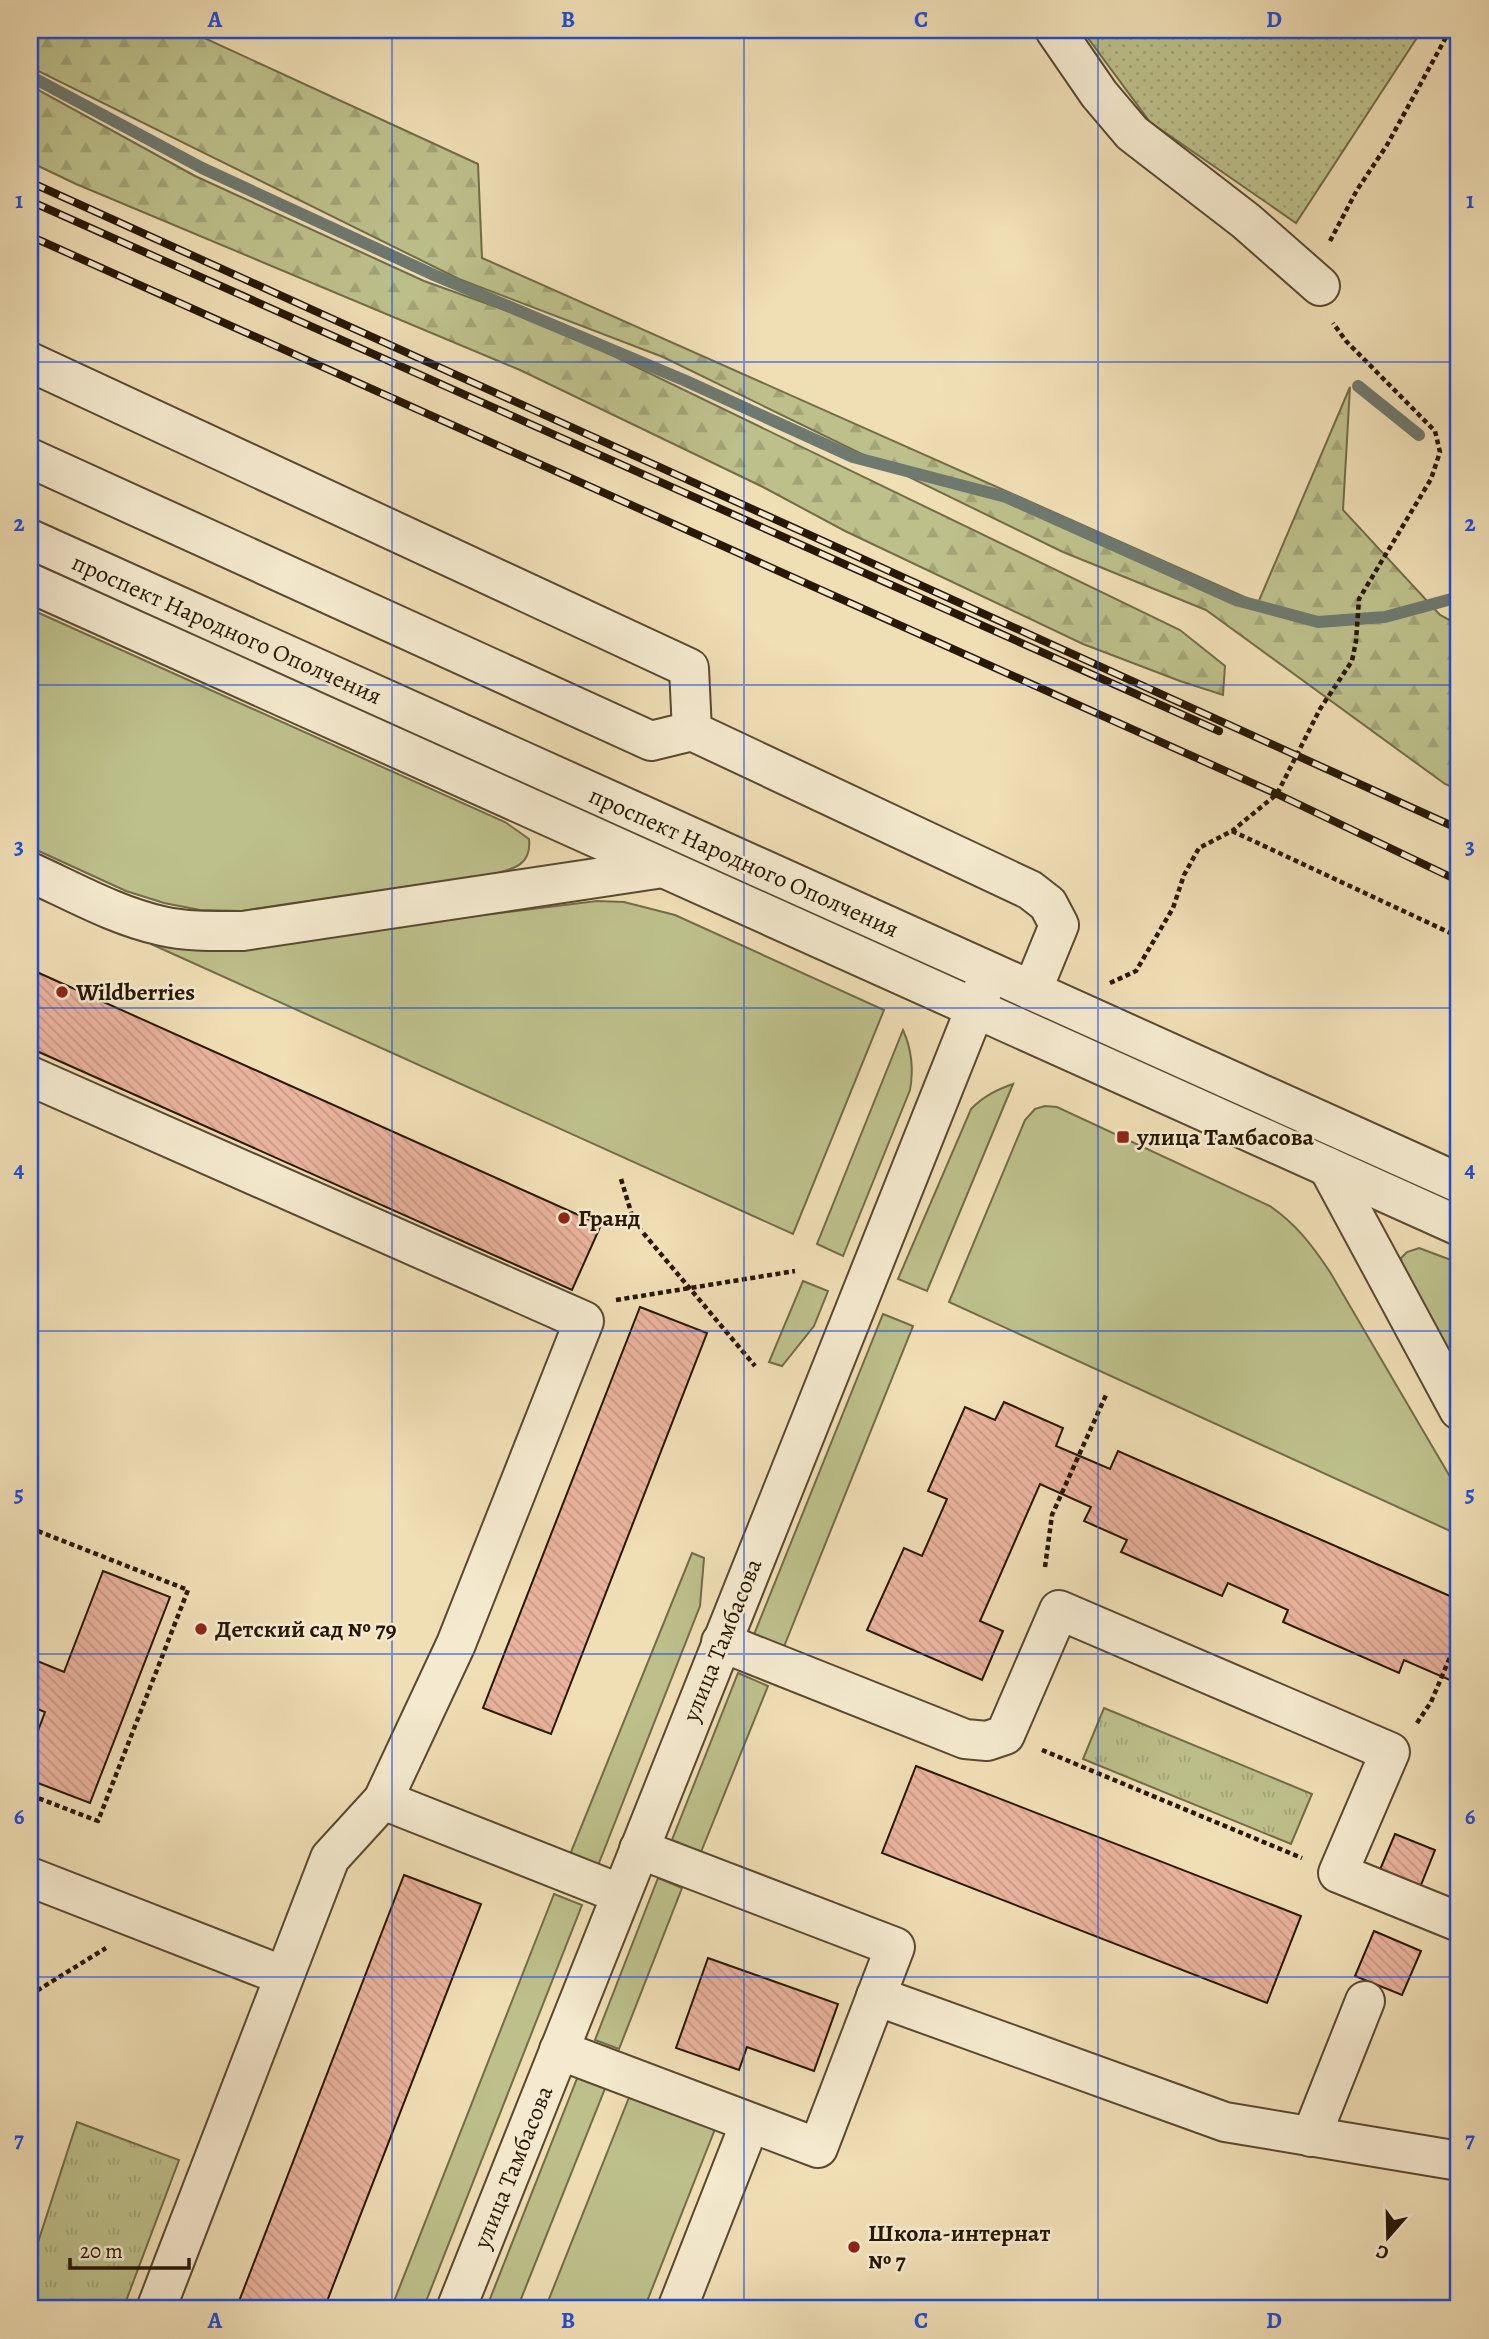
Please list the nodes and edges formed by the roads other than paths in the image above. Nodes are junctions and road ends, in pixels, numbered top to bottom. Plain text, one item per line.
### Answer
1 (1055, 30) edge
2 (1320, 286) road end
3 (30, 362) edge
4 (30, 458) edge
5 (30, 539) edge
6 (30, 583) edge
7 (692, 730) junction
8 (663, 868) junction
9 (30, 872) edge
10 (989, 972) junction
11 (1032, 991) junction
12 (976, 1009) junction
13 (30, 1076) edge
14 (1328, 1167) junction
15 (1459, 1184) edge
16 (1459, 1226) edge
17 (1459, 1410) edge
18 (721, 1642) junction
19 (383, 1800) junction
20 (639, 1849) junction
21 (30, 1877) edge
22 (621, 1894) junction
23 (1459, 1922) edge
24 (284, 1976) junction
25 (876, 1996) junction
26 (1365, 2001) dead end
27 (559, 2050) junction
28 (750, 2123) junction
29 (1311, 2137) junction
30 (1459, 2161) edge
31 (156, 2309) edge
32 (456, 2309) edge
33 (677, 2309) edge

1 - 2 street
3 - 7 street
4 - 7 street
5 - 10 street, проспект Народного Ополчения
6 - 8 street, проспект Народного Ополчения
7 - 11 street
8 - 9 street
8 - 12 street, проспект Народного Ополчения
10 - 11 street, проспект Народного Ополчения
10 - 12 street, улица Тамбасова
11 - 15 street, проспект Народного Ополчения
12 - 14 street, проспект Народного Ополчения
12 - 18 street, улица Тамбасова
13 - 19 street
14 - 16 street, проспект Народного Ополчения
14 - 17 street
18 - 20 street, улица Тамбасова
18 - 23 street
19 - 22 street
19 - 24 street
20 - 22 street, улица Тамбасова
20 - 25 street
21 - 24 street
22 - 27 street, улица Тамбасова
24 - 31 street
25 - 28 street
25 - 29 street
26 - 29 street
27 - 28 street
27 - 32 street, улица Тамбасова
28 - 33 street
29 - 30 street

